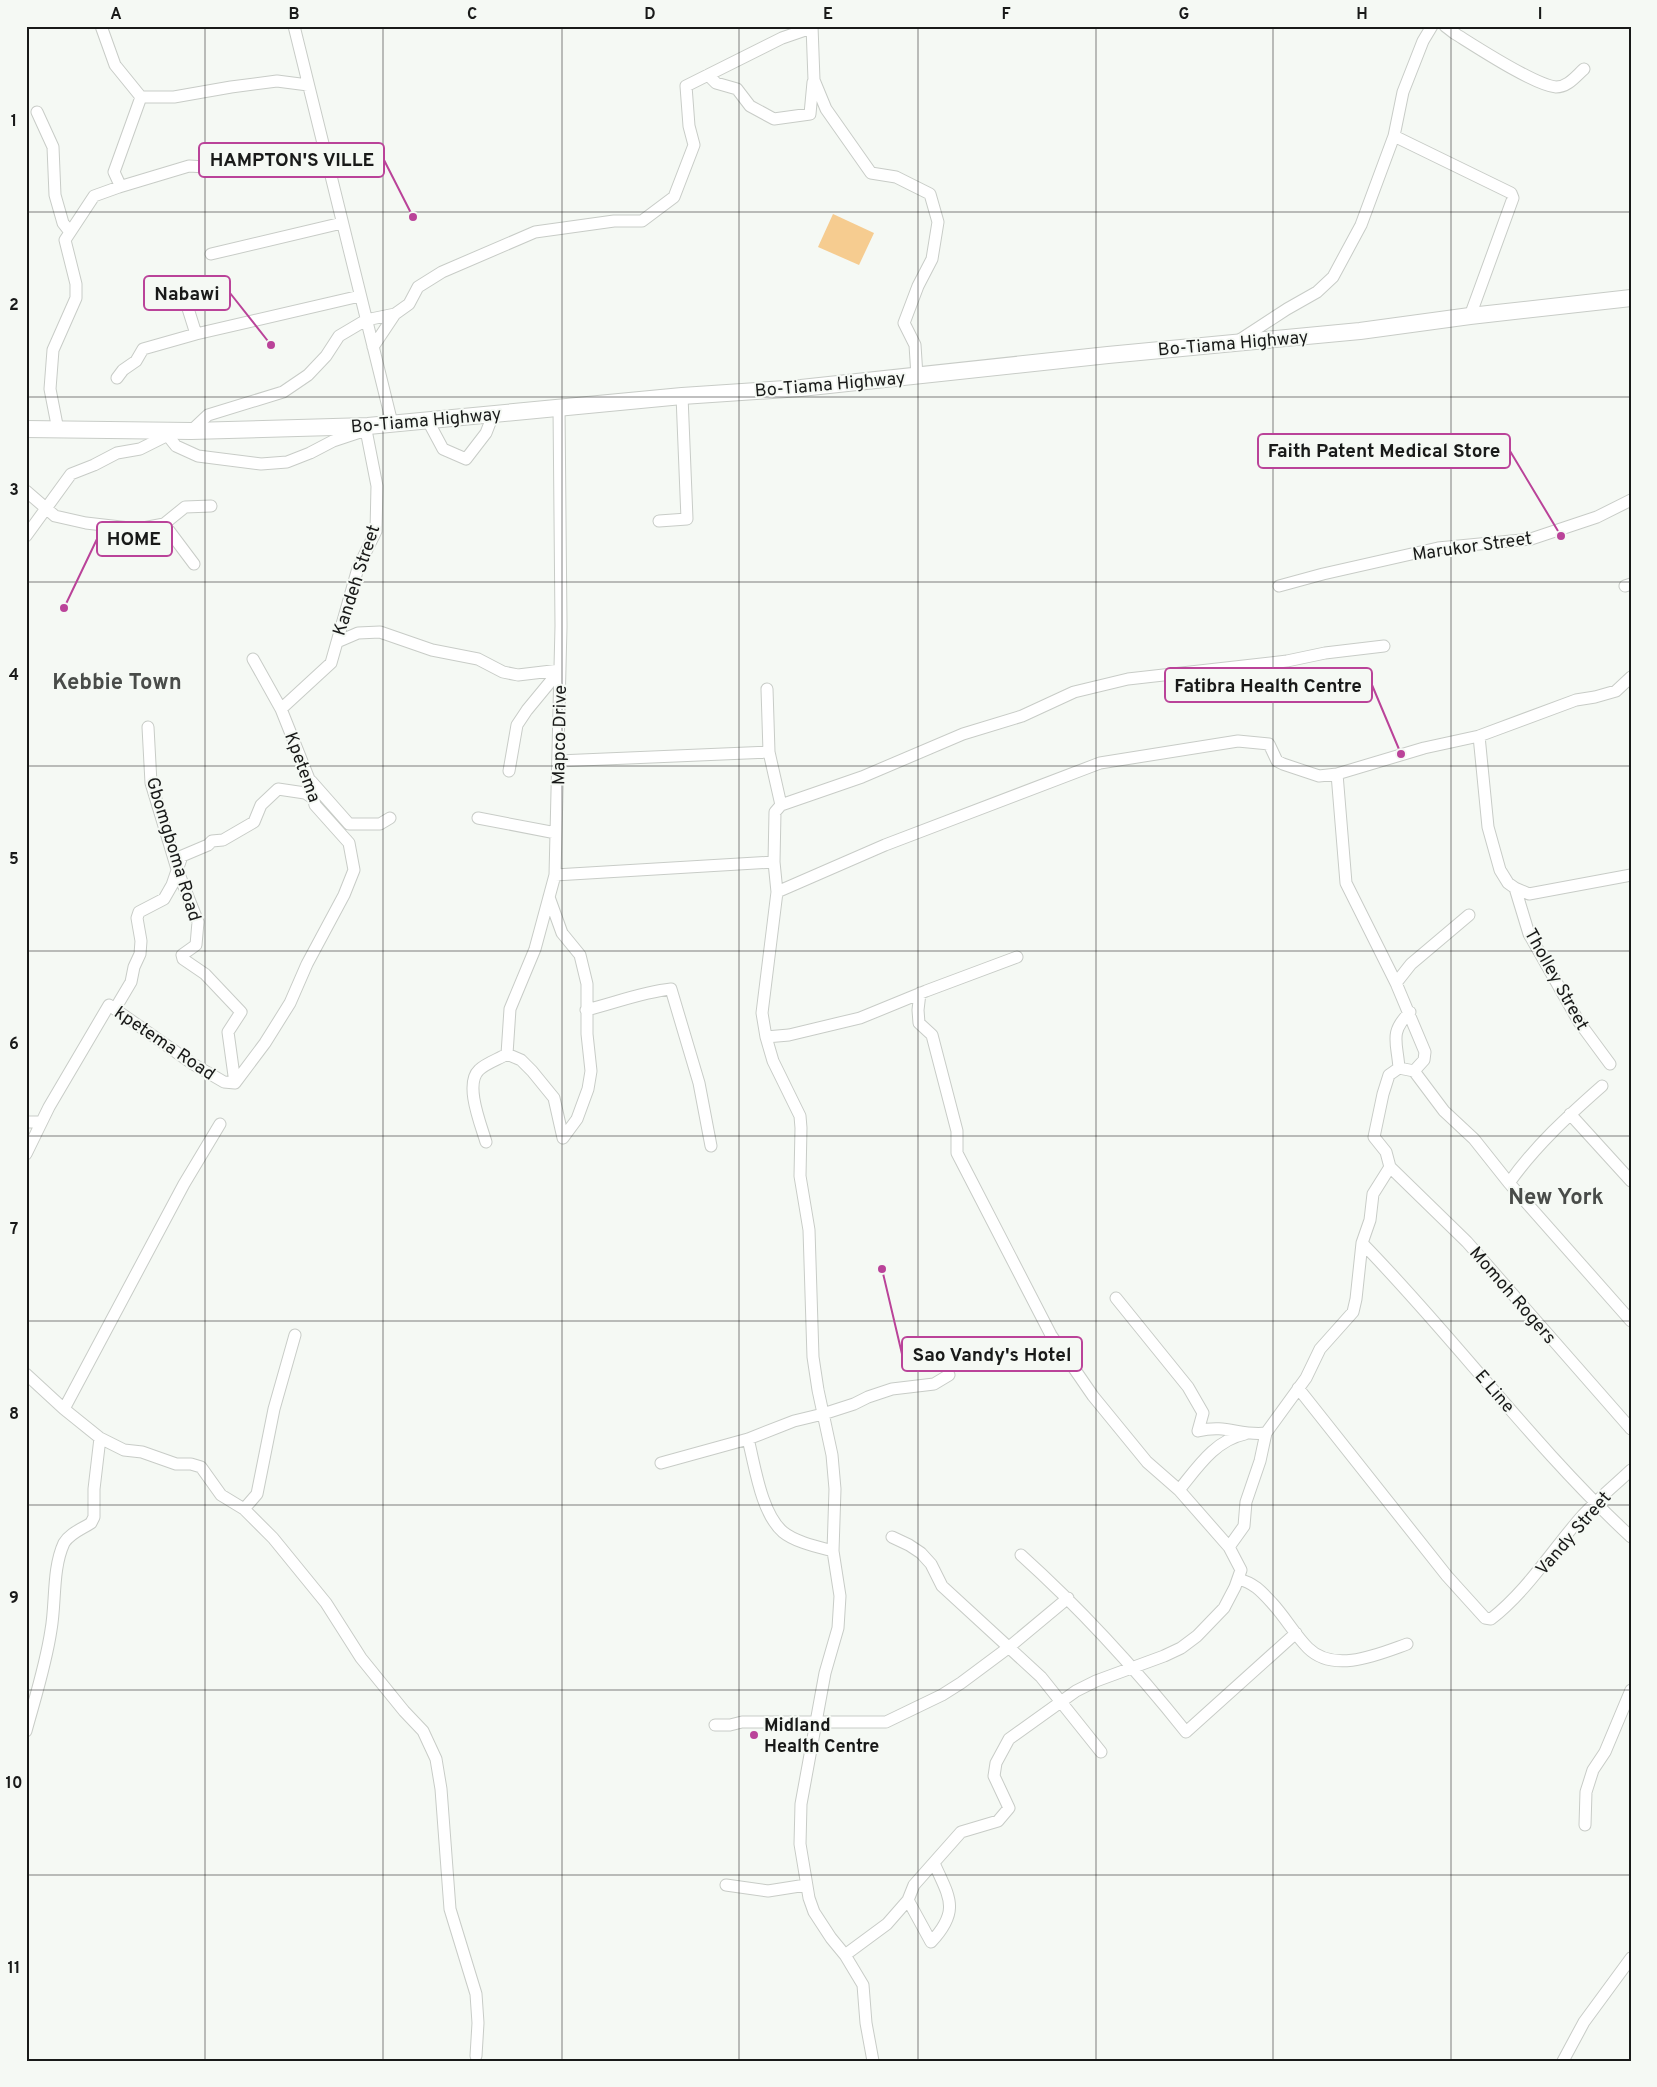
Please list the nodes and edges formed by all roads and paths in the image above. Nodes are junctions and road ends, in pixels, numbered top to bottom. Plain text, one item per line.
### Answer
1 (101, 26) edge
2 (294, 26) edge
3 (1432, 26) edge
4 (1445, 26) edge
5 (812, 27) edge
6 (1584, 69) dead end
7 (708, 75) junction
8 (814, 80) junction
9 (308, 85) junction
10 (141, 97) junction
11 (37, 112) dead end
12 (1394, 136) junction
13 (324, 151) junction
14 (119, 186) junction
15 (342, 223) junction
16 (70, 232) junction
17 (211, 254) dead end
18 (180, 283) dead end
19 (360, 296) junction
20 (1631, 298) edge
21 (394, 314) junction
22 (1470, 316) junction
23 (366, 320) junction
24 (196, 334) junction
25 (1234, 343) junction
26 (373, 347) junction
27 (917, 376) junction
28 (118, 378) dead end
29 (682, 396) junction
30 (559, 407) junction
31 (493, 415) junction
32 (428, 421) junction
33 (392, 423) junction
34 (26, 428) edge
35 (367, 428) junction
36 (58, 430) junction
37 (190, 431) junction
38 (165, 433) junction
39 (26, 491) edge
40 (1631, 500) edge
41 (211, 506) dead end
42 (46, 508) junction
43 (659, 521) dead end
44 (164, 524) junction
45 (26, 536) edge
46 (194, 564) dead end
47 (1279, 586) dead end
48 (337, 642) junction
49 (1384, 646) dead end
50 (253, 659) dead end
51 (560, 670) junction
52 (1631, 677) edge
53 (767, 689) dead end
54 (281, 709) junction
55 (148, 727) dead end
56 (1479, 736) junction
57 (769, 752) junction
58 (558, 761) junction
59 (509, 771) dead end
60 (1337, 774) junction
61 (309, 780) junction
62 (313, 798) junction
63 (781, 805) junction
64 (390, 818) dead end
65 (478, 818) dead end
66 (556, 833) junction
67 (774, 862) junction
68 (177, 869) junction
69 (354, 870) joint
70 (555, 875) junction
71 (1631, 875) edge
72 (1515, 888) junction
73 (777, 892) junction
74 (549, 897) junction
75 (1469, 915) dead end
76 (1017, 957) dead end
77 (1396, 983) junction
78 (920, 993) junction
79 (115, 1009) junction
80 (586, 1010) junction
81 (1410, 1012) junction
82 (766, 1037) junction
83 (507, 1054) junction
84 (1610, 1064) dead end
85 (1399, 1068) junction
86 (1414, 1071) junction
87 (234, 1083) junction
88 (1602, 1086) dead end
89 (1570, 1114) junction
90 (26, 1122) edge
91 (41, 1122) junction
92 (220, 1124) dead end
93 (486, 1142) dead end
94 (711, 1146) dead end
95 (26, 1154) edge
96 (1390, 1167) junction
97 (1631, 1181) edge
98 (1509, 1183) junction
99 (1362, 1243) junction
100 (1116, 1298) dead end
101 (1631, 1321) edge
102 (295, 1335) dead end
103 (26, 1374) edge
104 (949, 1375) dead end
105 (1298, 1388) junction
106 (64, 1409) junction
107 (823, 1414) junction
108 (1626, 1416) edge
109 (1631, 1428) edge
110 (1266, 1433) junction
111 (1246, 1434) junction
112 (100, 1438) junction
113 (748, 1439) junction
114 (661, 1463) dead end
115 (1631, 1470) edge
116 (1179, 1490) junction
117 (1595, 1504) junction
118 (244, 1509) junction
119 (892, 1537) dead end
120 (1631, 1537) edge
121 (1229, 1547) junction
122 (833, 1551) junction
123 (1020, 1555) dead end
124 (1238, 1579) junction
125 (1068, 1598) junction
126 (1296, 1633) junction
127 (1407, 1644) dead end
128 (1008, 1648) junction
129 (1133, 1667) junction
130 (1631, 1690) edge
131 (1062, 1702) junction
132 (816, 1723) junction
133 (715, 1726) dead end
134 (26, 1731) edge
135 (1101, 1752) dead end
136 (1585, 1825) dead end
137 (934, 1863) junction
138 (726, 1885) dead end
139 (806, 1885) junction
140 (908, 1900) junction
141 (845, 1955) junction
142 (1631, 1958) edge
143 (476, 2056) dead end
144 (873, 2061) edge
145 (1563, 2061) edge

1 - 10 street
2 - 9 street
3 - 12 street
4 - 6 street
5 - 7 street
5 - 8 street
7 - 8 street
7 - 21 street
8 - 27 street
9 - 10 street
9 - 13 street
10 - 14 street
11 - 16 street
12 - 22 street
12 - 25 street
13 - 14 street
13 - 15 street
14 - 16 street
15 - 17 street
15 - 19 street
16 - 36 street
18 - 24 street
19 - 23 street
19 - 24 street
20 - 22 highway, Bo-Tiama Highway
21 - 23 street
21 - 26 street
22 - 25 highway, Bo-Tiama Highway
23 - 26 street
23 - 37 street
24 - 28 street
25 - 27 highway, Bo-Tiama Highway
26 - 33 street
27 - 29 highway, Bo-Tiama Highway
29 - 30 highway, Bo-Tiama Highway
29 - 43 street
30 - 31 highway, Bo-Tiama Highway
30 - 51 street, Mapco Drive
31 - 32 highway, Bo-Tiama Highway
31 - 32 street
32 - 33 highway, Bo-Tiama Highway
33 - 35 highway, Bo-Tiama Highway
34 - 36 highway, Bo-Tiama Highway
35 - 37 highway, Bo-Tiama Highway
35 - 38 street
35 - 48 street, Kandeh Street
36 - 38 highway, Bo-Tiama Highway
37 - 38 highway, Bo-Tiama Highway
38 - 42 street
39 - 42 street
40 - 47 street, Marukor Street
41 - 44 street
42 - 44 street
42 - 45 street
44 - 46 street
48 - 51 street
48 - 54 street, Kandeh Street
49 - 63 street
50 - 54 street, Kpetema
51 - 58 street, Mapco Drive
51 - 59 street
52 - 56 street
53 - 57 street
54 - 61 street, Kpetema
55 - 68 street, Gbomgboma Road
56 - 60 street
56 - 72 street
57 - 58 street
57 - 63 street
58 - 66 street, Mapco Drive
60 - 73 street
60 - 77 street
61 - 62 street, Kpetema
61 - 64 street
62 - 68 street
62 - 69 street, Kpetema
63 - 67 street
65 - 66 street
66 - 70 street, Mapco Drive
67 - 70 street
67 - 73 street
68 - 79 street
68 - 87 street, Gbomgboma Road
69 - 87 street, kpetema Road
70 - 74 street, Mapco Drive
71 - 72 street
72 - 84 street, Tholley Street
73 - 82 street
74 - 80 street
74 - 83 street, Mapco Drive
75 - 77 street
76 - 78 street
77 - 81 street
78 - 82 street
78 - 116 street
79 - 87 street, kpetema Road
79 - 91 street, kpetema Road
80 - 83 street
80 - 94 street
81 - 85 street
81 - 86 street
82 - 107 street
83 - 93 street
85 - 86 street
85 - 96 street
86 - 98 street
88 - 89 street
89 - 97 street
89 - 98 street
90 - 91 street
91 - 95 street, kpetema Road
92 - 106 street
96 - 99 street
96 - 108 street, Momoh Rogers
98 - 101 street
99 - 105 street
99 - 117 street, E Line
100 - 111 street
102 - 118 street
103 - 106 street
104 - 107 street
105 - 110 street
105 - 117 street, Vandy Street
106 - 112 street
107 - 113 street
107 - 122 street
108 - 109 street, Momoh Rogers
110 - 111 street
110 - 121 street
111 - 116 street
112 - 118 street
112 - 134 street
113 - 114 street
113 - 122 street
115 - 117 street, Vandy Street
116 - 121 street
117 - 120 street, E Line
118 - 143 street
119 - 128 street
121 - 124 street
122 - 132 street
123 - 125 street
124 - 126 street
124 - 129 street
125 - 128 street
125 - 129 street
126 - 127 street
126 - 129 street
128 - 131 street
128 - 132 street
129 - 131 street
130 - 136 street
131 - 135 street
131 - 137 street
132 - 133 street
132 - 139 street
137 - 140 street
137 - 140 street
138 - 139 street
139 - 141 street
140 - 141 street
141 - 144 street
142 - 145 street

